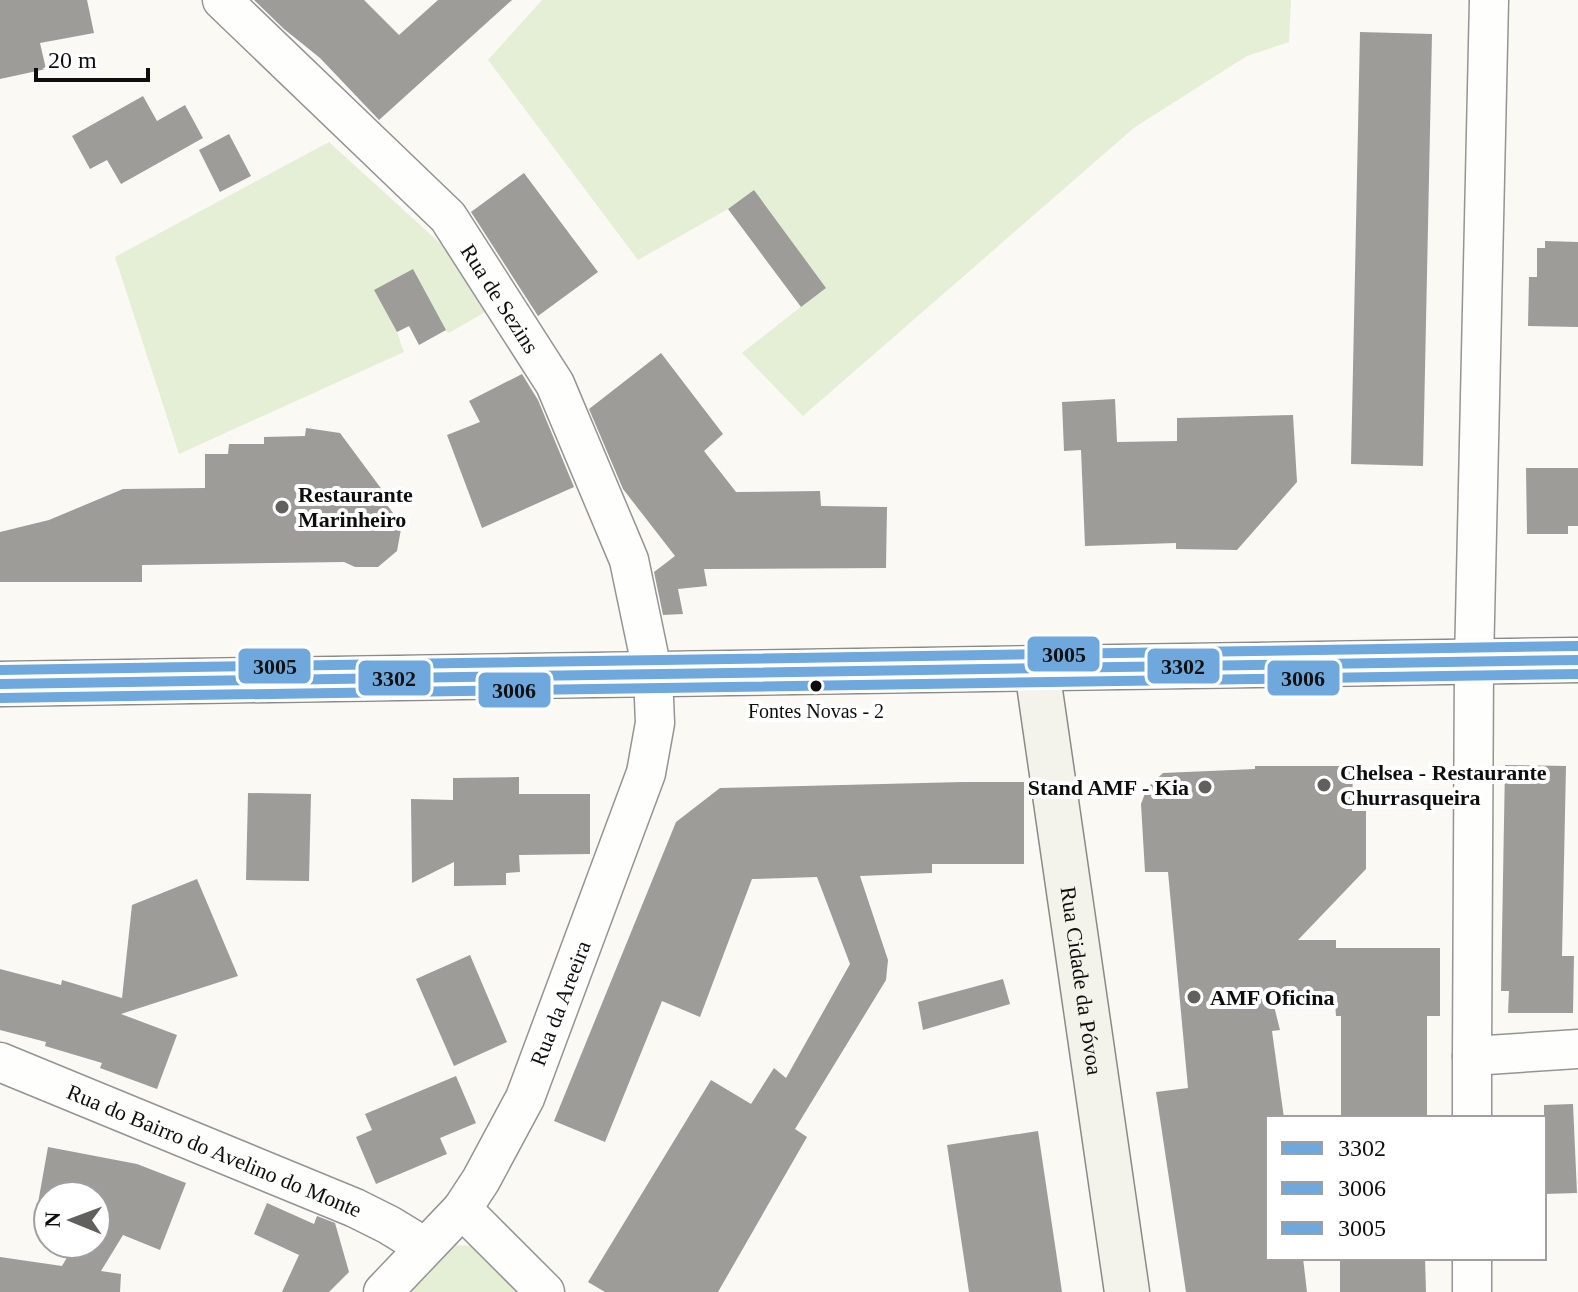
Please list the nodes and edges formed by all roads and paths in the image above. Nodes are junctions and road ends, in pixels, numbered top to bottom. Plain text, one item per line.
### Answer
1 (222, 0) edge
2 (1489, 0) edge
3 (1578, 660) edge
4 (1474, 663) junction
5 (1037, 670) junction
6 (653, 675) junction
7 (0, 684) edge
8 (1578, 1049) edge
9 (1472, 1056) junction
10 (0, 1062) edge
11 (1472, 1116) edge
12 (462, 1209) junction
13 (425, 1247) junction
14 (1472, 1260) edge
15 (383, 1292) edge
16 (545, 1292) edge
17 (1127, 1292) edge
18 (1472, 1292) edge

1 - 6 street, Rua de Sezins
2 - 4 street
3 - 4 main road
4 - 5 main road
4 - 9 street
5 - 6 main road
5 - 17 main road, Rua Cidade da Póvoa
6 - 7 main road
6 - 12 street, Rua da Areeira
8 - 9 street
9 - 11 street
10 - 13 street, Rua do Bairro do Avelino do Monte
12 - 13 street, Rua da Areeira
12 - 16 street
13 - 15 street, Rua da Areeira
14 - 18 street

